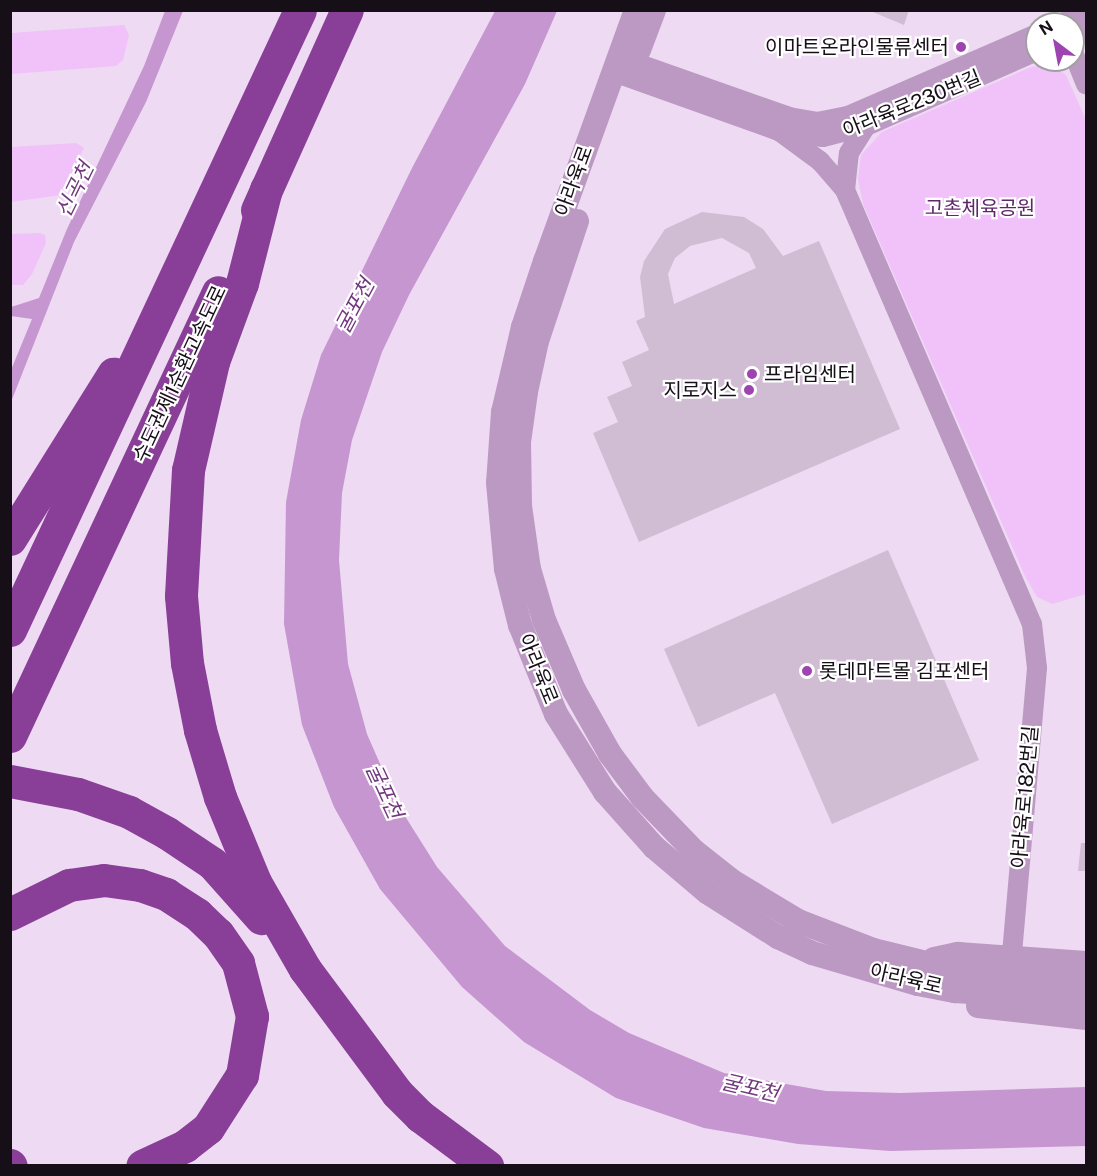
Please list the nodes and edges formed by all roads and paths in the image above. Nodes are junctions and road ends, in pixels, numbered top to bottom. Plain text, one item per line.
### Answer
1 (300, 10) edge
2 (347, 10) edge
3 (636, 10) edge
4 (654, 10) edge
5 (1025, 39) edge
6 (1025, 56) edge
7 (624, 68) junction
8 (866, 126) junction
9 (779, 131) junction
10 (266, 189) junction
11 (845, 190) junction
12 (178, 274) junction
13 (10, 539) edge
14 (10, 630) edge
15 (10, 736) edge
16 (10, 781) edge
17 (10, 914) edge
18 (1012, 956) junction
19 (1086, 963) edge
20 (306, 969) junction
21 (919, 973) junction
22 (1086, 979) edge
23 (1086, 1000) edge
24 (1086, 1018) edge
25 (141, 1166) edge
26 (487, 1166) edge

1 - 12 highway
2 - 10 highway, 수도권제1순환고속도로
3 - 7 street, 아라육로
4 - 7 street, 아라육로
5 - 7 street, 아라육로230번길
6 - 8 street, 아라육로230번길
7 - 9 street, 아라육로230번길
7 - 21 street, 아라육로
8 - 9 street, 아라육로230번길
8 - 11 street
9 - 11 street
10 - 15 highway, 수도권제1순환고속도로
10 - 20 highway
11 - 18 street, 아라육로182번길
12 - 13 highway
12 - 14 highway
16 - 20 highway
17 - 25 highway
18 - 19 street
18 - 21 street
20 - 26 highway
21 - 22 street, 아라육로
21 - 23 street, 아라육로
21 - 24 street

